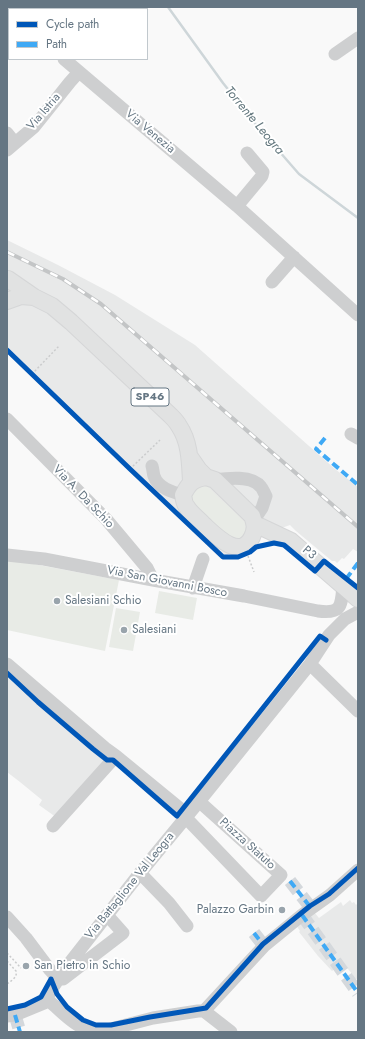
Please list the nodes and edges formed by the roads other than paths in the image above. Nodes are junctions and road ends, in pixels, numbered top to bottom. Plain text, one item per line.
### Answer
1 (358, 38) edge
2 (335, 54) dead end
3 (65, 60) edge
4 (79, 72) junction
5 (10, 142) edge
6 (247, 153) dead end
7 (237, 206) junction
8 (294, 257) junction
9 (7, 278) edge
10 (272, 282) dead end
11 (34, 297) junction
12 (7, 298) edge
13 (7, 301) edge
14 (358, 315) edge
15 (7, 419) edge
16 (152, 466) dead end
17 (199, 483) junction
18 (254, 522) junction
19 (280, 535) junction
20 (247, 550) junction
21 (7, 555) edge
22 (203, 559) dead end
23 (153, 580) junction
24 (342, 586) junction
25 (193, 588) junction
26 (358, 599) edge
27 (327, 612) junction
28 (358, 612) edge
29 (329, 635) junction
30 (7, 664) edge
31 (310, 664) junction
32 (358, 711) edge
33 (116, 756) junction
34 (202, 801) junction
35 (188, 817) junction
36 (53, 826) dead end
37 (358, 870) edge
38 (140, 873) junction
39 (108, 915) junction
40 (7, 917) edge
41 (187, 926) dead end
42 (58, 979) junction
43 (49, 1001) junction
44 (204, 1011) junction
45 (7, 1016) edge
46 (84, 1030) edge
47 (232, 1032) edge

1 - 2 street
3 - 4 street, Via Venezia
4 - 5 street, Via Istria
4 - 7 street, Via Venezia
6 - 7 street
7 - 8 street, Via Venezia
8 - 10 street
8 - 14 street, Via Venezia
9 - 11 main road, SP46
9 - 12 main road, SP46
11 - 13 main road
11 - 17 main road, SP46
15 - 23 street, Via A. Da Schio
16 - 17 street
17 - 18 main road
17 - 18 street
17 - 20 main road, SP46
18 - 19 main road
18 - 20 main road
19 - 20 main road, SP46
19 - 24 main road
21 - 23 street, Via San Giovanni Bosco
22 - 25 street
23 - 25 street, Via San Giovanni Bosco
24 - 26 main road
24 - 27 street
25 - 27 street, Via San Giovanni Bosco
27 - 29 street
28 - 29 street, Via Battaglione Val Leogra
29 - 31 street, Via Battaglione Val Leogra
30 - 33 street
31 - 32 street
31 - 34 street, Via Battaglione Val Leogra
33 - 35 street
33 - 36 street
34 - 35 street, Via Battaglione Val Leogra
34 - 35 street, Piazza Statuto
35 - 38 street, Via Battaglione Val Leogra
37 - 44 street
38 - 39 street, Via Battaglione Val Leogra
38 - 41 street
39 - 42 street, Via Battaglione Val Leogra
39 - 42 street
40 - 42 street
42 - 43 street, Via Battaglione Val Leogra
43 - 45 street
43 - 46 street
44 - 46 street
44 - 47 street

